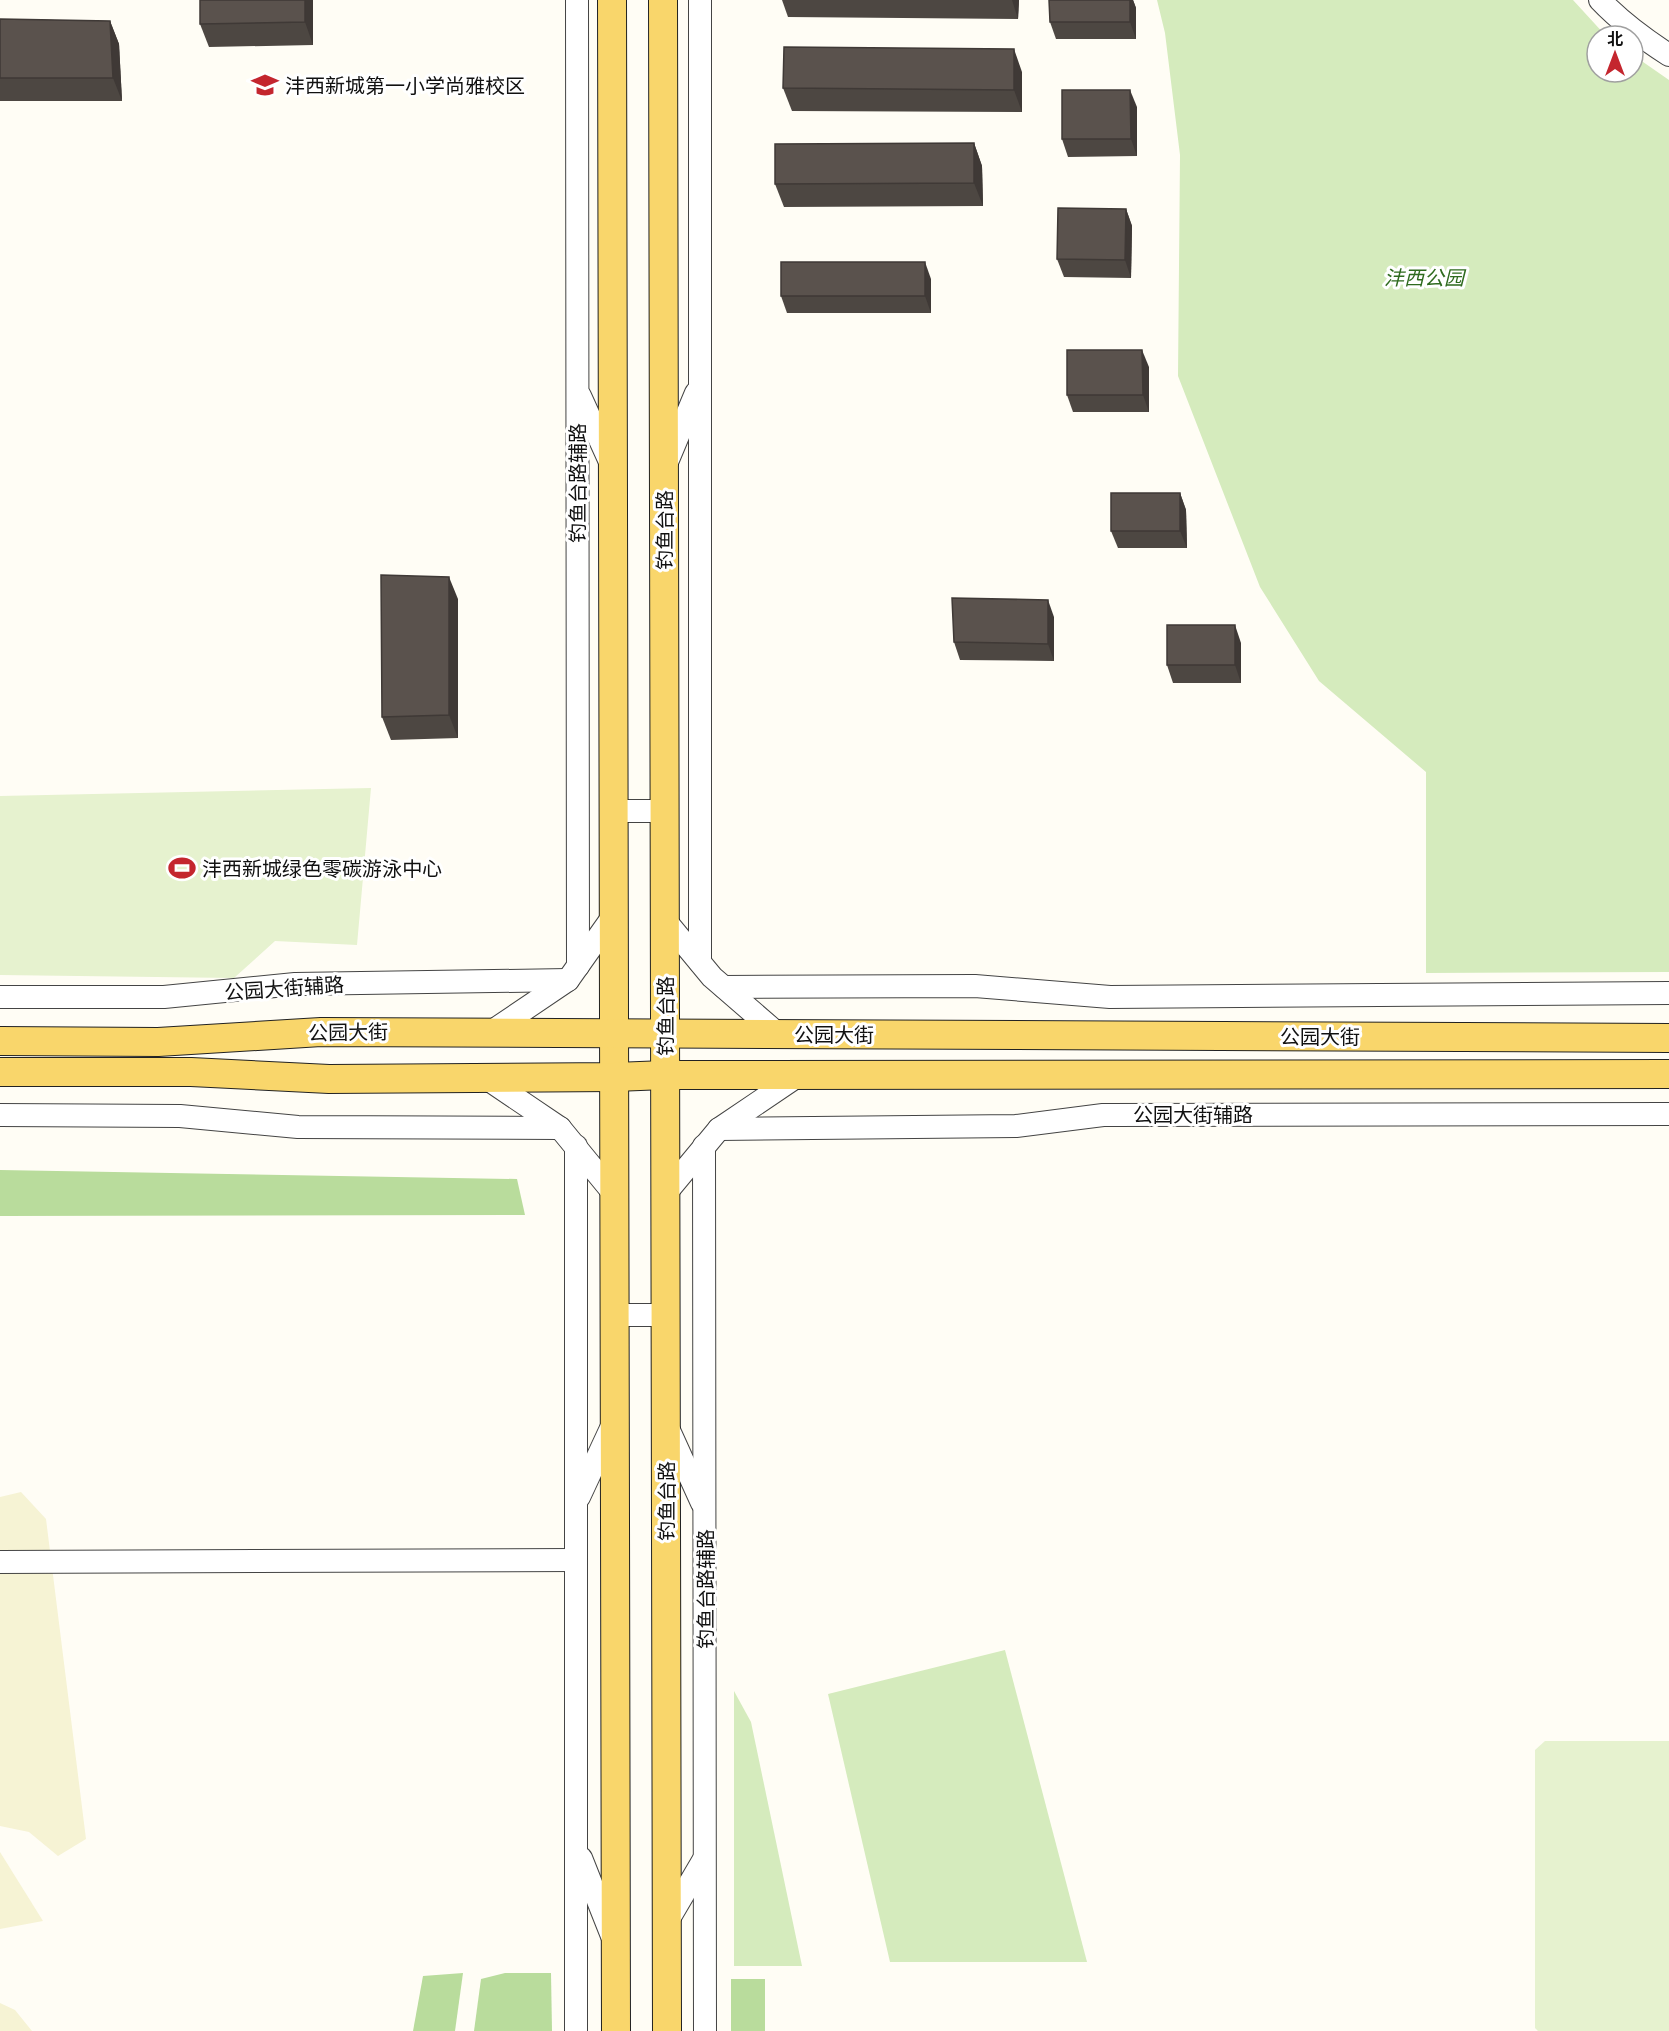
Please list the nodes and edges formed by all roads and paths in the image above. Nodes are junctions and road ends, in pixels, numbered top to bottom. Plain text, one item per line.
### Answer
1 (612, 0) edge
2 (663, 0) edge
3 (1600, 0) edge
4 (579, 4) edge
5 (697, 6) edge
6 (1669, 55) edge
7 (700, 384) junction
8 (577, 389) junction
9 (613, 468) junction
10 (664, 468) junction
11 (614, 811) junction
12 (664, 811) junction
13 (614, 915) junction
14 (664, 919) junction
15 (700, 962) junction
16 (573, 973) junction
17 (724, 987) junction
18 (1669, 993) edge
19 (0, 998) edge
20 (491, 1032) junction
21 (614, 1032) junction
22 (664, 1033) junction
23 (778, 1034) junction
24 (1669, 1038) edge
25 (0, 1041) edge
26 (0, 1072) edge
27 (1669, 1074) edge
28 (665, 1075) junction
29 (798, 1075) junction
30 (615, 1077) junction
31 (486, 1078) junction
32 (1669, 1114) edge
33 (0, 1115) edge
34 (560, 1128) junction
35 (718, 1129) junction
36 (576, 1146) junction
37 (704, 1146) junction
38 (665, 1194) junction
39 (615, 1195) junction
40 (615, 1315) junction
41 (665, 1315) junction
42 (615, 1420) junction
43 (666, 1422) junction
44 (576, 1503) junction
45 (705, 1509) junction
46 (576, 1560) junction
47 (0, 1562) edge
48 (576, 1846) junction
49 (705, 1858) junction
50 (667, 1922) junction
51 (616, 1946) junction
52 (576, 2031) edge
53 (616, 2031) edge
54 (667, 2031) edge
55 (705, 2031) edge

1 - 9 main road
2 - 10 main road, 钓鱼台路
3 - 6 street
4 - 8 street, 钓鱼台路辅路
5 - 7 street
7 - 10 street
7 - 15 street
8 - 9 street
8 - 16 street, 钓鱼台路辅路
9 - 11 main road
10 - 12 main road, 钓鱼台路
11 - 12 street
11 - 13 main road
12 - 14 main road, 钓鱼台路
13 - 16 street
13 - 21 main road
14 - 15 street
14 - 22 main road, 钓鱼台路
15 - 17 street
16 - 19 street, 公园大街辅路
16 - 20 street
17 - 18 street
17 - 23 street
20 - 21 main road, 公园大街
20 - 25 main road, 公园大街
21 - 22 main road, 公园大街
21 - 30 main road
22 - 23 main road, 公园大街
22 - 28 main road, 钓鱼台路
23 - 24 main road, 公园大街
26 - 31 main road, 公园大街
27 - 29 main road, 公园大街
28 - 29 main road, 公园大街
28 - 30 main road, 公园大街
28 - 38 main road, 钓鱼台路
29 - 35 street
30 - 31 main road, 公园大街
30 - 39 main road
31 - 34 street
32 - 35 street, 公园大街辅路
33 - 34 street
34 - 36 street
35 - 37 street
36 - 39 street
36 - 44 street
37 - 38 street
37 - 45 street, 钓鱼台路辅路
38 - 41 main road, 钓鱼台路
39 - 40 main road
40 - 41 street
40 - 42 main road
41 - 43 main road, 钓鱼台路
42 - 44 street
42 - 51 main road
43 - 45 street
43 - 50 main road, 钓鱼台路
44 - 46 street
45 - 49 street, 钓鱼台路辅路
46 - 47 street
46 - 48 street
48 - 51 street
48 - 52 street
49 - 50 street
49 - 55 street, 钓鱼台路辅路
50 - 54 main road, 钓鱼台路
51 - 53 main road

